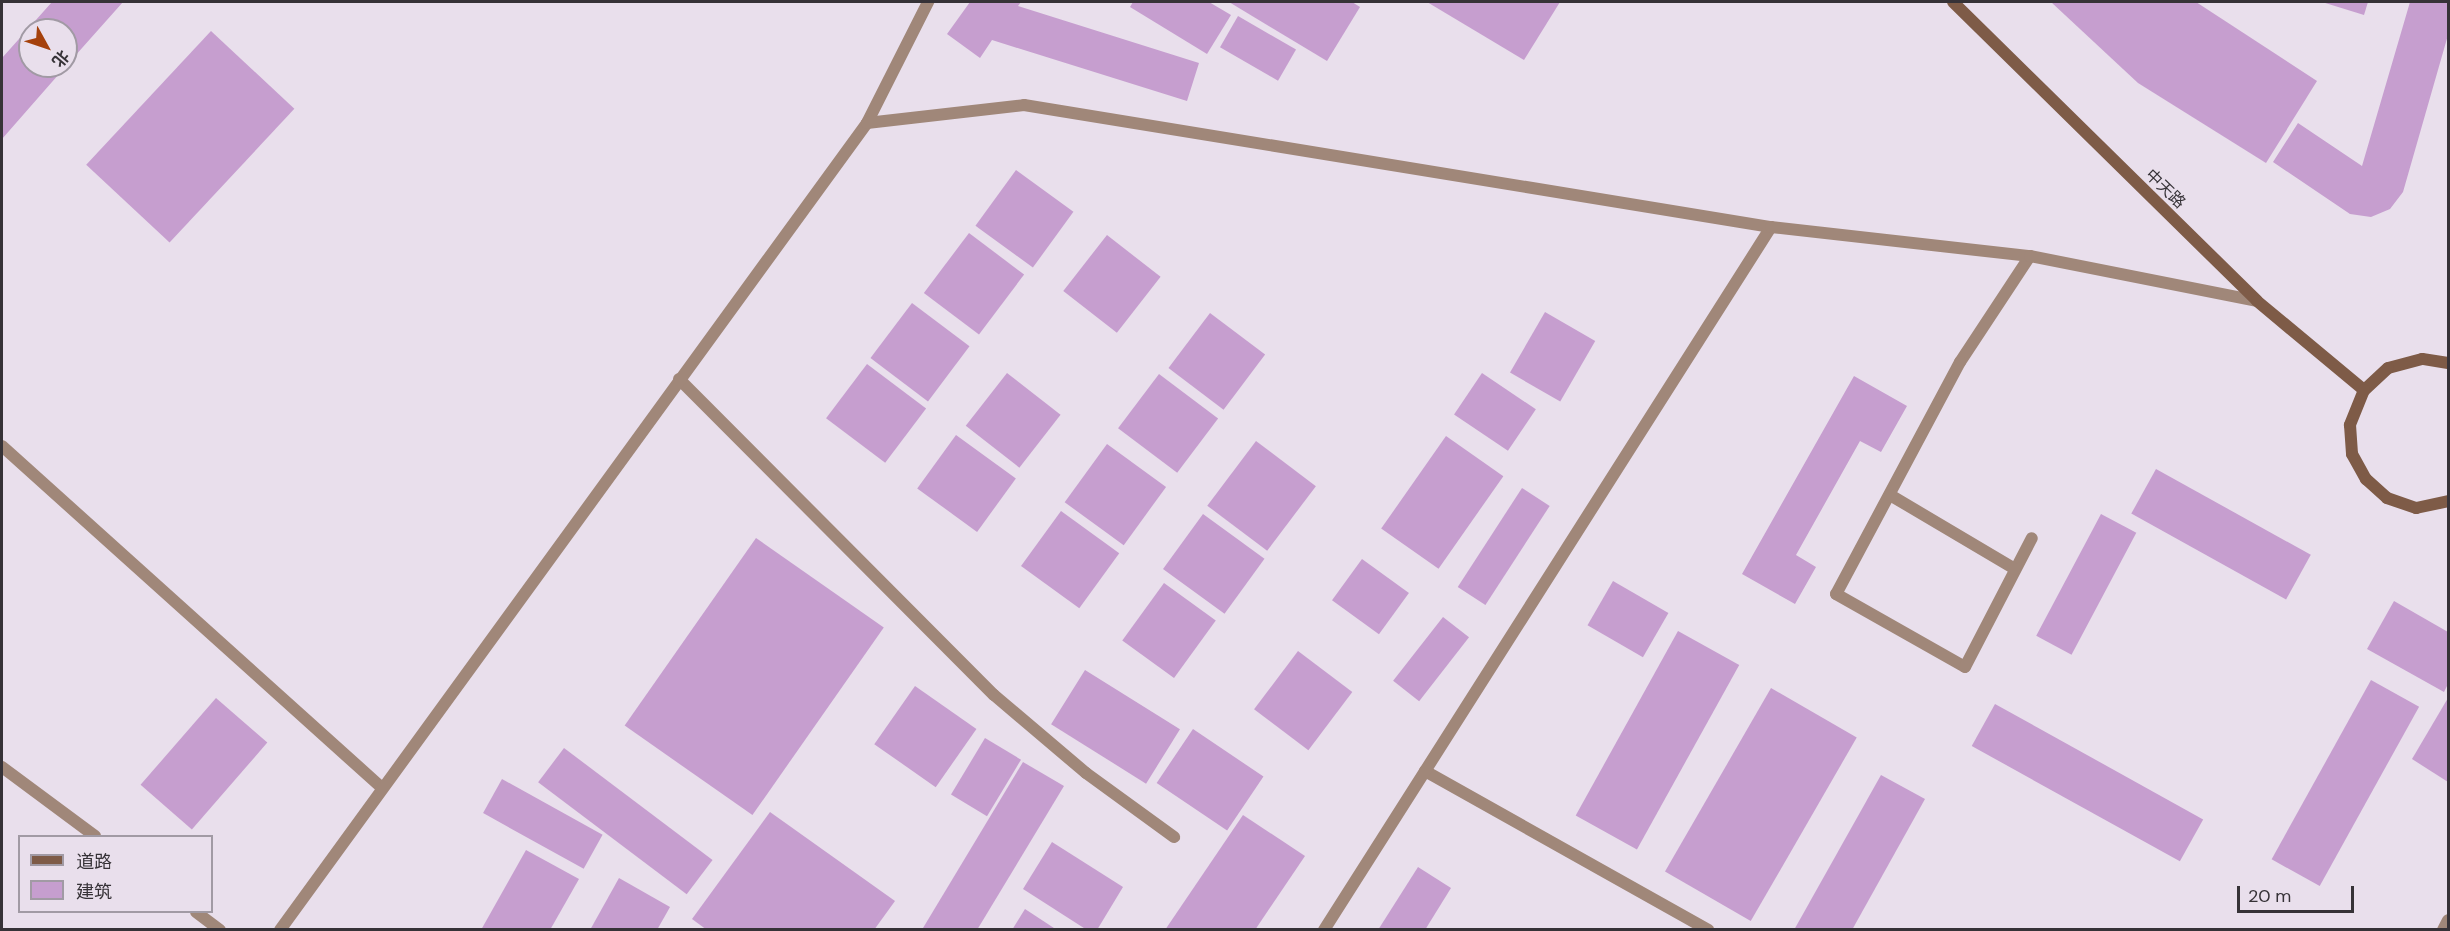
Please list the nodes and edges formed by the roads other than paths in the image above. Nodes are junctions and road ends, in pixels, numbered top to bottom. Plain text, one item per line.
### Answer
1 (928, 2) edge
2 (1953, 2) edge
3 (867, 123) junction
4 (1771, 227) junction
5 (2030, 256) junction
6 (2257, 301) junction
7 (2448, 362) edge
8 (679, 379) junction
9 (2364, 390) junction
10 (2, 446) edge
11 (1890, 495) junction
12 (2448, 501) edge
13 (2032, 538) dead end
14 (2015, 569) junction
15 (2, 767) edge
16 (1425, 771) junction
17 (381, 787) junction
18 (92, 835) edge
19 (1174, 837) dead end
20 (197, 913) edge
21 (2448, 920) edge
22 (220, 930) edge
23 (280, 930) edge
24 (1324, 930) edge
25 (1708, 930) edge
26 (2443, 930) edge

1 - 3 street
2 - 6 main road, 中天路
3 - 4 street
3 - 8 street
4 - 5 street
4 - 16 street
5 - 6 street
5 - 11 street
6 - 9 main road, 中天路
7 - 9 main road
8 - 17 street
8 - 19 street
9 - 12 main road
10 - 17 street
11 - 14 street
11 - 14 street
13 - 14 street
15 - 18 street
16 - 24 street
16 - 25 street
17 - 23 street
20 - 22 street
21 - 26 street

